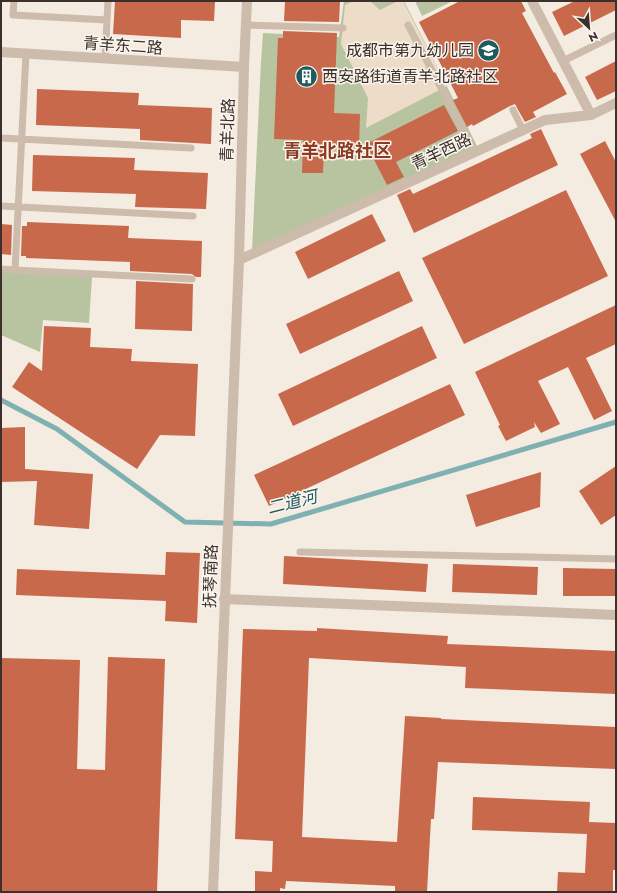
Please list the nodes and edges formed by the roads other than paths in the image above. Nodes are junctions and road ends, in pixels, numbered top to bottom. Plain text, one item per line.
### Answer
1 (14, 1) edge
2 (108, 1) edge
3 (247, 1) edge
4 (532, 1) edge
5 (107, 20) junction
6 (246, 25) junction
7 (408, 25) dead end
8 (343, 28) dead end
9 (616, 35) edge
10 (1, 52) edge
11 (26, 54) junction
12 (105, 59) junction
13 (563, 61) junction
14 (244, 67) junction
15 (616, 103) edge
16 (513, 110) dead end
17 (591, 115) junction
18 (523, 130) junction
19 (1, 138) edge
20 (21, 139) junction
21 (191, 148) dead end
22 (475, 152) junction
23 (1, 206) edge
24 (18, 207) junction
25 (192, 216) dead end
26 (239, 260) junction
27 (1, 269) edge
28 (15, 270) junction
29 (192, 279) dead end
30 (300, 552) dead end
31 (616, 559) edge
32 (224, 599) junction
33 (616, 615) edge
34 (213, 892) edge

1 - 5 lane
2 - 5 lane
3 - 6 street, 青羊北路
4 - 13 street
5 - 12 lane
6 - 8 lane
6 - 14 street, 青羊北路
7 - 22 lane
9 - 13 lane
10 - 11 street, 青羊东二路
11 - 12 street, 青羊东二路
11 - 20 lane
12 - 14 street, 青羊东二路
13 - 17 street
14 - 26 street, 青羊北路
15 - 17 street, 青羊西路
16 - 18 lane
17 - 18 street, 青羊西路
18 - 22 street, 青羊西路
19 - 20 lane
20 - 21 lane
20 - 24 lane
22 - 26 street, 青羊西路
23 - 24 lane
24 - 25 lane
24 - 28 lane
26 - 32 street, 抚琴南路
27 - 28 lane
28 - 29 lane
30 - 31 lane
32 - 33 street
32 - 34 street, 抚琴南路

